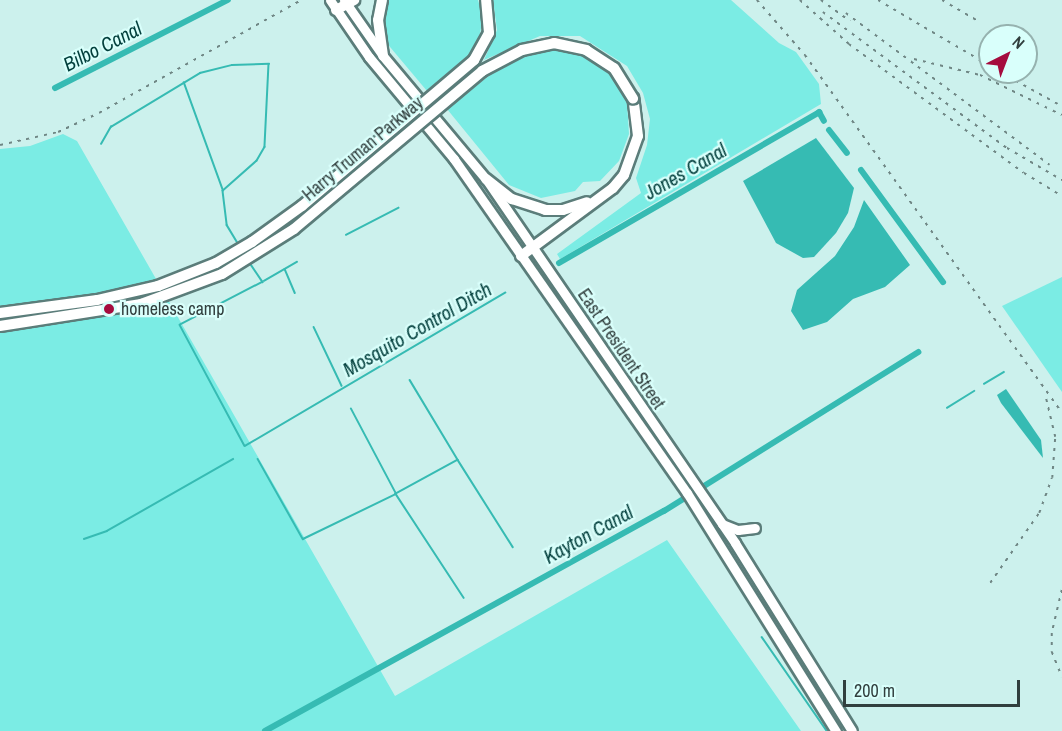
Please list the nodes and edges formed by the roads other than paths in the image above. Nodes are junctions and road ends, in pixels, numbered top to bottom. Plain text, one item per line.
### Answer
1 (330, 0) edge
2 (382, 0) edge
3 (486, 0) edge
4 (348, 1) edge
5 (336, 10) junction
6 (383, 56) junction
7 (486, 179) junction
8 (613, 188) junction
9 (532, 248) junction
10 (521, 256) junction
11 (0, 313) edge
12 (0, 326) edge
13 (722, 524) junction
14 (755, 528) dead end
15 (771, 626) junction
16 (807, 662) junction
17 (836, 731) edge
18 (852, 731) edge

1 - 5 main road, East President Street
2 - 6 highway
3 - 11 highway, Harry Truman Parkway, bridge
4 - 5 highway
4 - 6 main road, East President Street
5 - 10 main road, East President Street
6 - 7 main road, East President Street
7 - 8 highway
7 - 9 main road, East President Street
8 - 9 highway
8 - 12 highway, Harry Truman Parkway, bridge
9 - 10 highway
9 - 13 main road, East President Street
10 - 15 main road, East President Street
13 - 14 main road
13 - 16 main road, East President Street
15 - 16 main road
15 - 17 main road, East President Street
16 - 18 main road, East President Street

